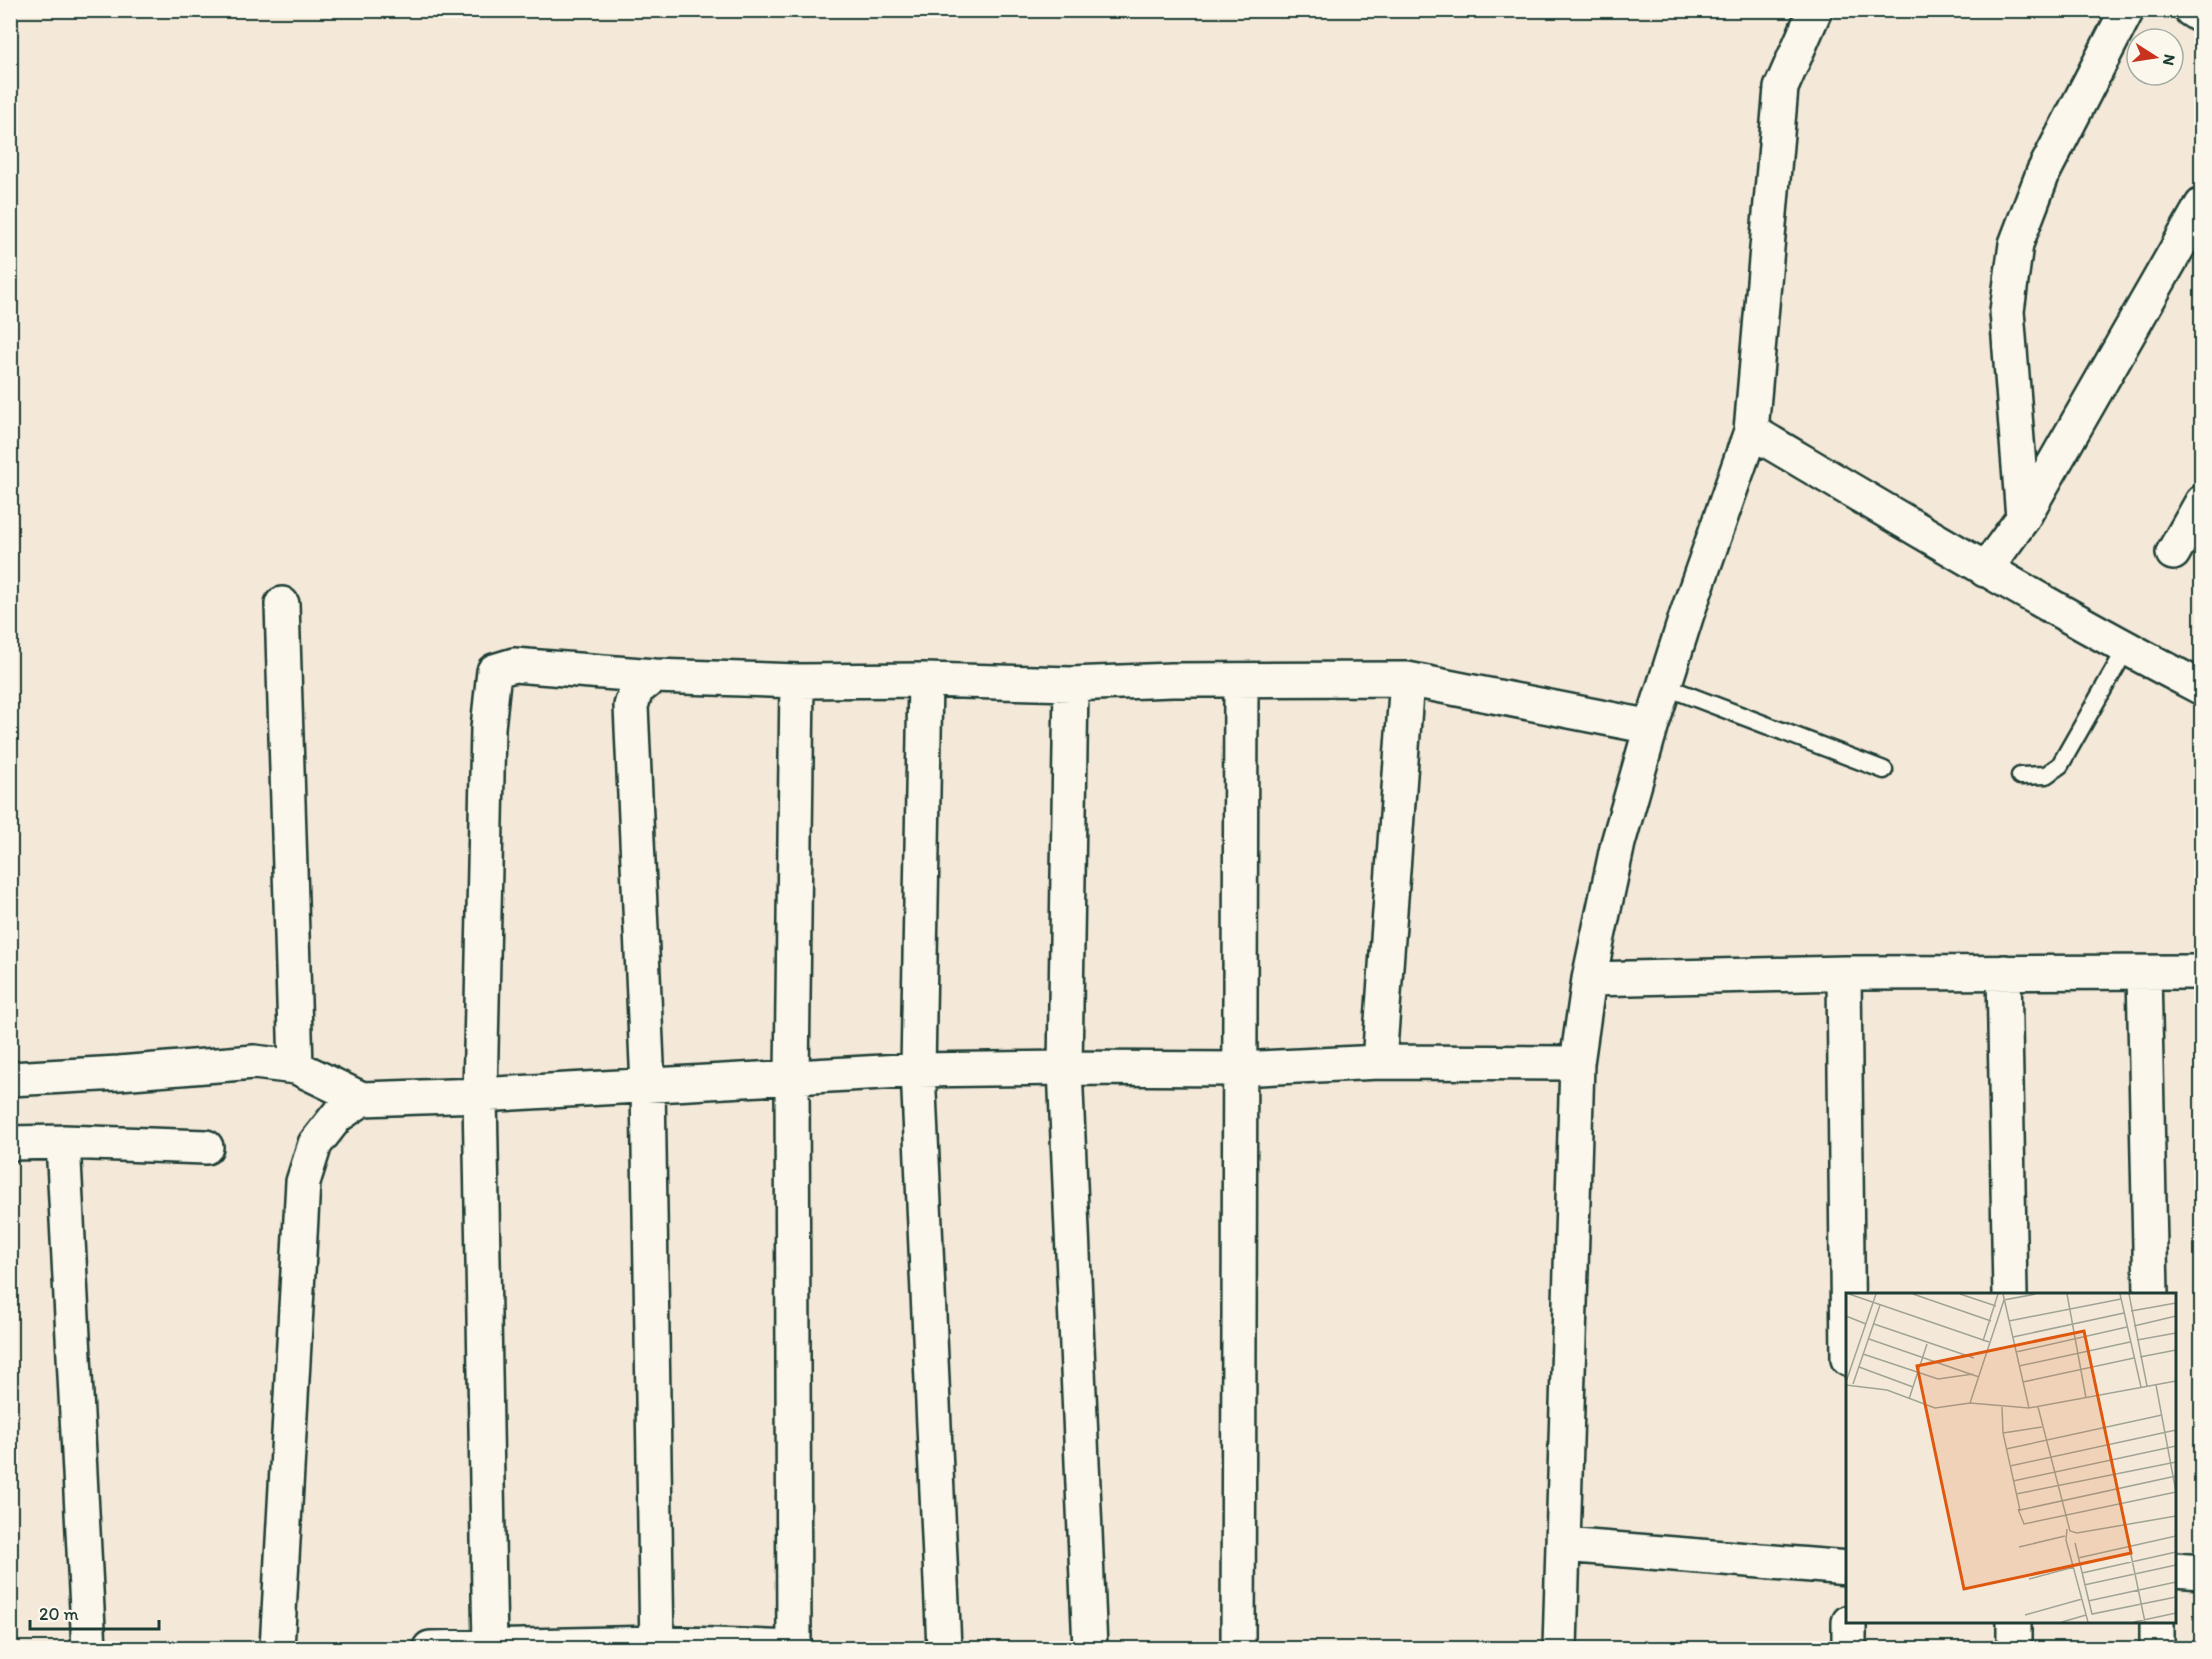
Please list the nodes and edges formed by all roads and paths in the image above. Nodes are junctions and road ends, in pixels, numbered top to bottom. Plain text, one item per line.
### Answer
1 (1815, 10) edge
2 (2127, 10) edge
3 (2191, 10) edge
4 (2202, 17) edge
5 (2202, 205) edge
6 (1751, 431) junction
7 (2202, 502) edge
8 (2023, 518) junction
9 (2173, 553) dead end
10 (1986, 570) junction
11 (282, 604) dead end
12 (2126, 649) junction
13 (654, 676) junction
14 (1407, 679) junction
15 (925, 680) junction
16 (797, 681) junction
17 (1241, 681) junction
18 (1071, 684) junction
19 (1664, 686) junction
20 (2202, 688) edge
21 (1651, 727) junction
22 (1884, 770) dead end
23 (2020, 776) dead end
24 (2004, 972) junction
25 (2202, 972) edge
26 (1844, 973) junction
27 (2144, 973) junction
28 (1589, 979) junction
29 (1379, 1062) junction
30 (1577, 1063) junction
31 (296, 1067) junction
32 (1065, 1068) junction
33 (1239, 1069) junction
34 (918, 1070) junction
35 (792, 1077) junction
36 (10, 1079) edge
37 (648, 1086) junction
38 (480, 1095) junction
39 (362, 1099) junction
40 (63, 1142) junction
41 (10, 1143) edge
42 (206, 1147) dead end
43 (1847, 1293) edge
44 (2010, 1293) edge
45 (2151, 1293) edge
46 (1563, 1545) junction
47 (1846, 1568) edge
48 (2176, 1570) edge
49 (2202, 1572) edge
50 (1849, 1623) edge
51 (2014, 1623) edge
52 (2157, 1623) edge
53 (657, 1646) edge
54 (490, 1647) edge
55 (89, 1648) edge
56 (277, 1648) edge
57 (430, 1648) edge
58 (795, 1648) edge
59 (944, 1648) edge
60 (1090, 1648) edge
61 (1238, 1648) edge
62 (1560, 1648) edge
63 (1849, 1648) edge
64 (2014, 1648) edge
65 (2157, 1648) edge

1 - 6 street
2 - 8 street
3 - 4 street
5 - 8 street
6 - 10 street
6 - 19 street
7 - 9 street
8 - 10 street
10 - 12 street
11 - 31 street
12 - 20 street
12 - 23 lane
13 - 16 street
13 - 37 street
13 - 38 street
14 - 17 street
14 - 21 street
14 - 29 street
15 - 16 street
15 - 18 street
15 - 34 street
16 - 35 street
17 - 18 street
17 - 33 street
18 - 32 street
19 - 21 street
19 - 22 lane
21 - 28 street
24 - 26 street
24 - 27 street
24 - 44 street
25 - 27 street
26 - 28 street
26 - 43 street
27 - 45 street
28 - 30 street
29 - 30 street
29 - 33 street
30 - 46 street
31 - 36 street
31 - 39 street
32 - 33 street
32 - 34 street
32 - 60 street
33 - 61 street
34 - 35 street
34 - 59 street
35 - 37 street
35 - 58 street
37 - 38 street
37 - 53 street
38 - 39 street
38 - 54 street
39 - 56 street
40 - 41 street
40 - 42 street
40 - 55 street
46 - 47 street
46 - 62 street
48 - 49 street
50 - 63 street
51 - 64 street
52 - 65 street
53 - 54 street
53 - 58 street
54 - 57 street

